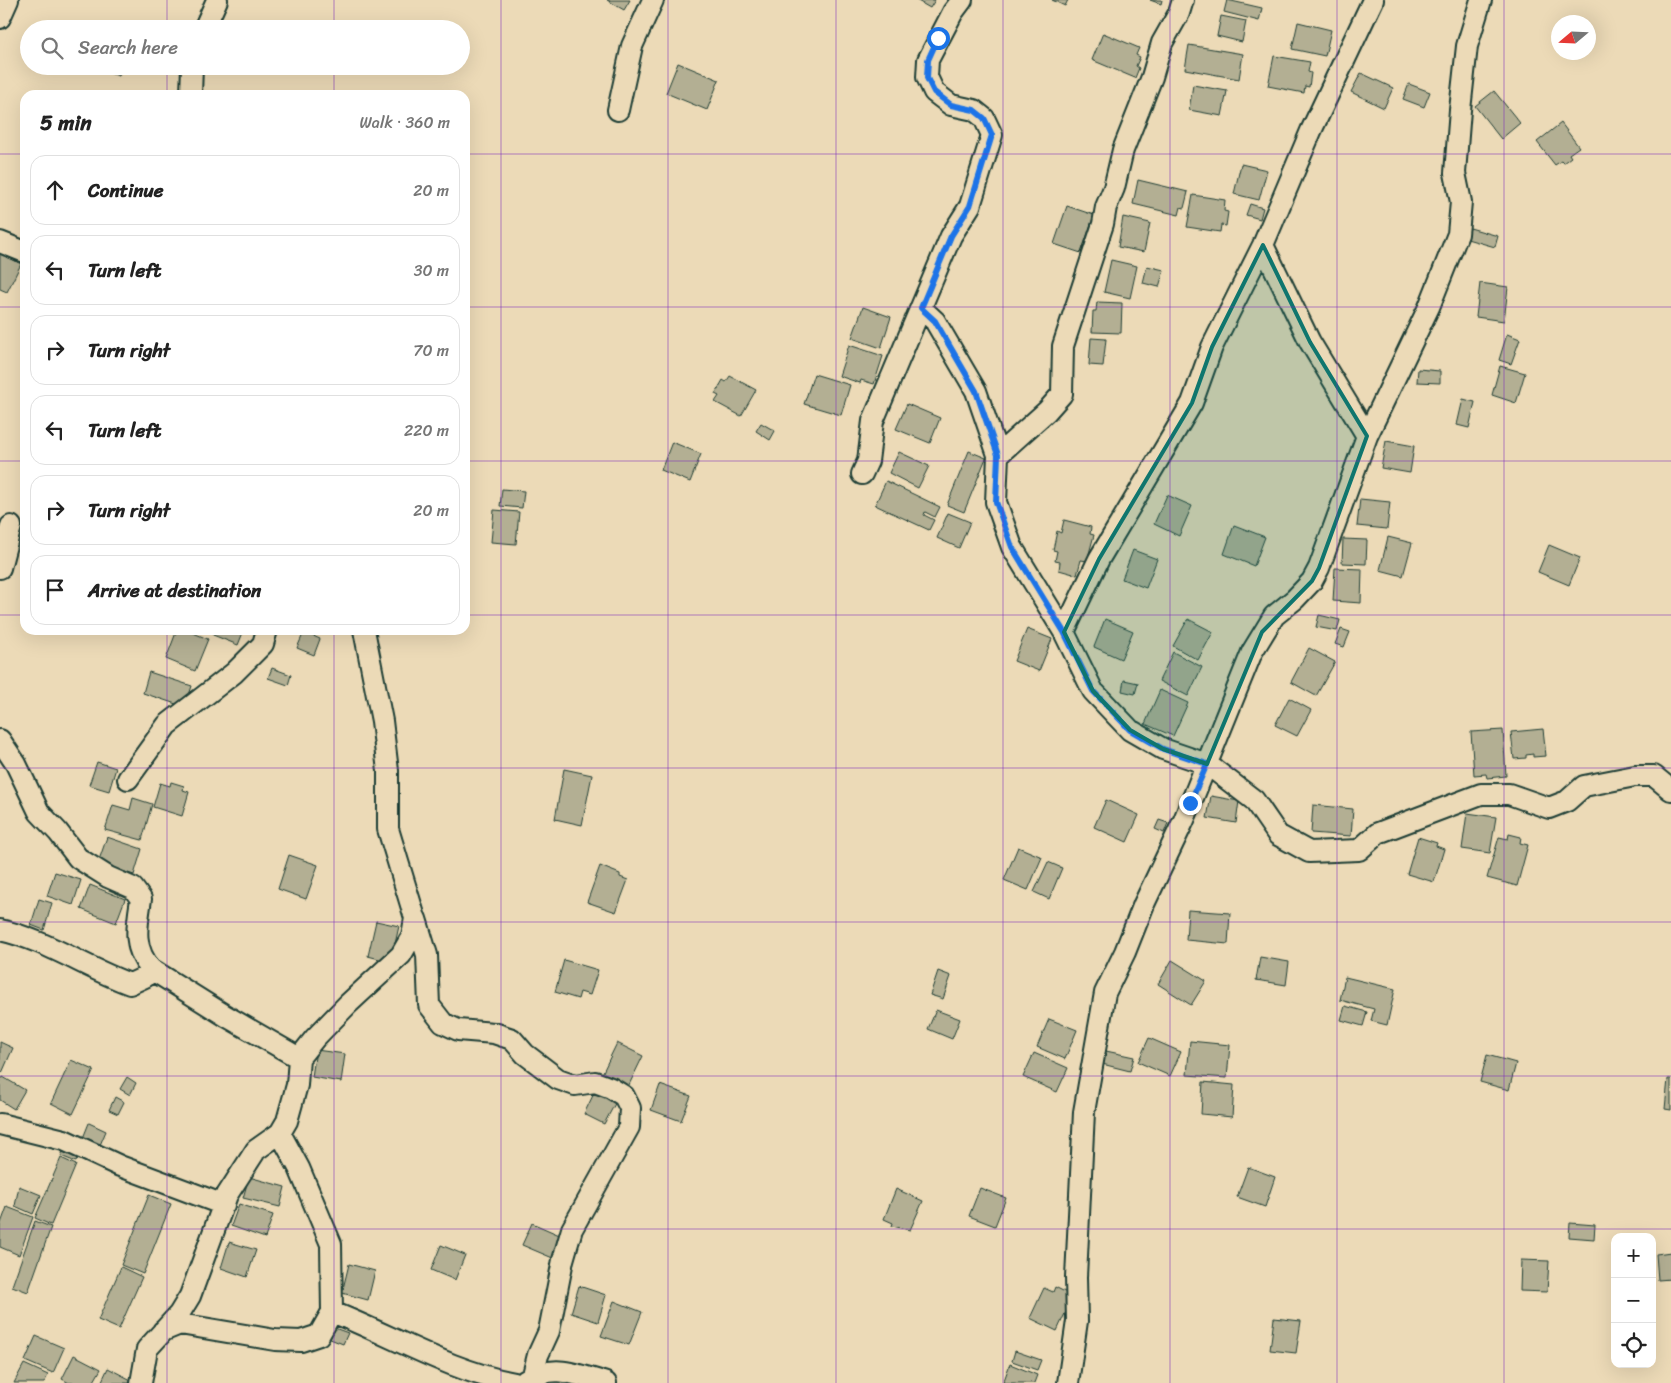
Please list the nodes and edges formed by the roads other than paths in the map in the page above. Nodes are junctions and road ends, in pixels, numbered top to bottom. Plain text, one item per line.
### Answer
1 (8, 0) edge
2 (217, 0) edge
3 (653, 0) edge
4 (962, 0) edge
5 (1183, 0) edge
6 (1373, 0) edge
7 (1481, 0) edge
8 (0, 18) edge
9 (208, 20) edge
10 (192, 75) edge
11 (191, 90) edge
12 (618, 110) dead end
13 (0, 242) edge
14 (1263, 245) junction
15 (20, 250) edge
16 (921, 308) junction
17 (1367, 436) junction
18 (998, 455) junction
19 (862, 474) dead end
20 (12, 526) edge
21 (0, 568) edge
22 (1064, 632) junction
23 (266, 635) edge
24 (365, 635) edge
25 (0, 740) edge
26 (1207, 764) junction
27 (128, 779) dead end
28 (1671, 790) edge
29 (415, 918) junction
30 (0, 930) edge
31 (151, 968) junction
32 (299, 1058) junction
33 (0, 1124) edge
34 (280, 1133) junction
35 (224, 1205) junction
36 (332, 1312) junction
37 (161, 1332) junction
38 (523, 1380) edge
39 (141, 1383) edge
40 (606, 1383) edge
41 (1068, 1383) edge

1 - 8 street
2 - 9 street
3 - 12 street
4 - 16 street
5 - 18 street
6 - 14 street
7 - 17 street
10 - 11 street
13 - 15 street
14 - 17 street
14 - 22 street
16 - 18 street
16 - 19 street
17 - 26 street
18 - 22 street
20 - 21 street
22 - 26 street
23 - 27 street
24 - 29 street
25 - 31 street
26 - 28 street
26 - 41 street
29 - 32 street
29 - 38 street
30 - 31 street
31 - 32 street
32 - 34 street
33 - 35 street
34 - 35 street
34 - 36 street
35 - 37 street
36 - 37 street
36 - 38 street
37 - 39 street
38 - 40 street

